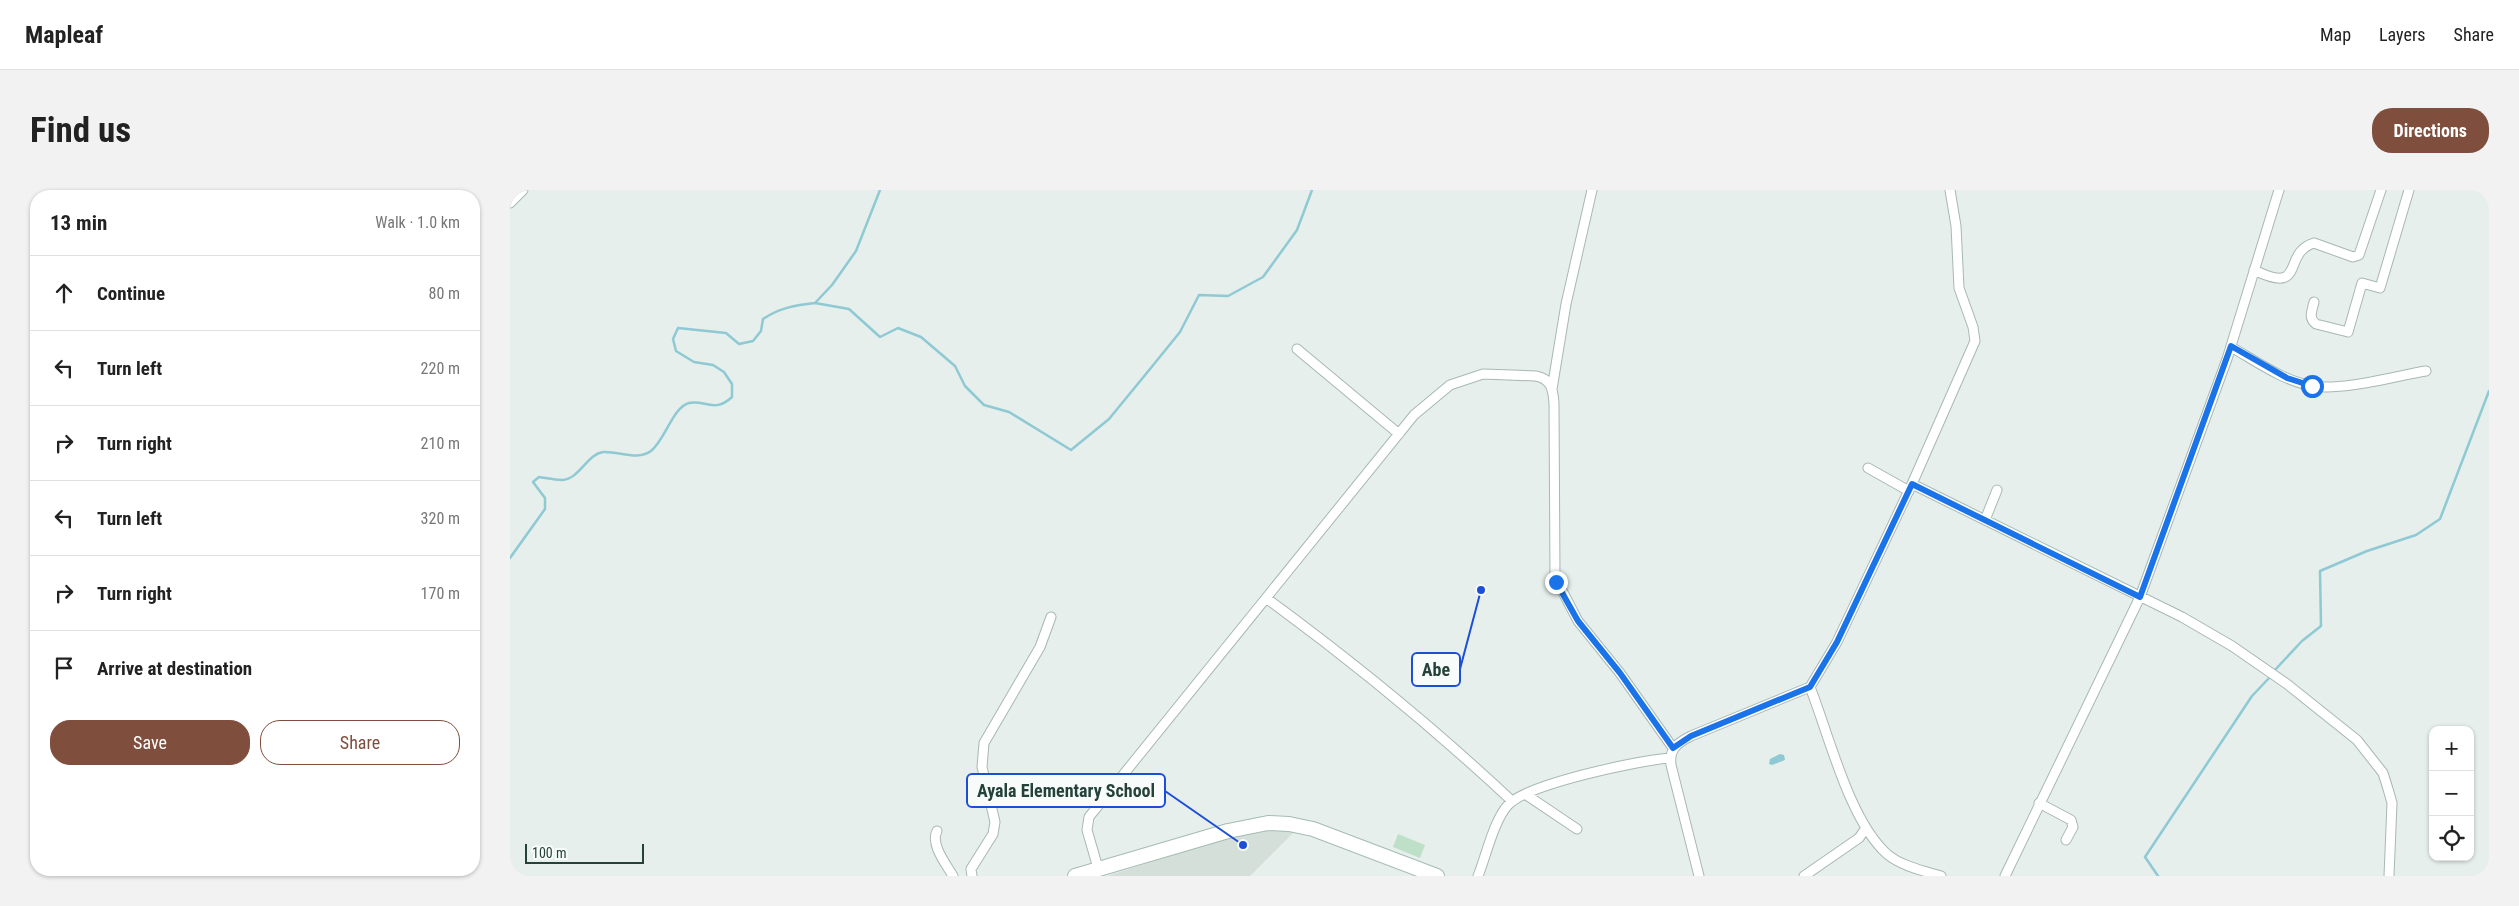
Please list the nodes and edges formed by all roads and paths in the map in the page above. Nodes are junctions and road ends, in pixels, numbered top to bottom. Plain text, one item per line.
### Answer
1 (523, 190) edge
2 (1592, 190) edge
3 (1950, 190) edge
4 (2279, 190) edge
5 (2381, 190) edge
6 (2408, 190) edge
7 (510, 203) edge
8 (2254, 270) junction
9 (2314, 302) dead end
10 (2231, 346) junction
11 (1297, 349) dead end
12 (2426, 371) dead end
13 (1552, 389) junction
14 (1399, 434) junction
15 (1868, 468) dead end
16 (1911, 487) junction
17 (1997, 490) dead end
18 (1984, 520) junction
19 (2140, 597) junction
20 (1266, 598) junction
21 (1051, 617) dead end
22 (1810, 687) junction
23 (1673, 748) junction
24 (1670, 758) junction
25 (1525, 794) junction
26 (1512, 801) junction
27 (2039, 803) junction
28 (1866, 828) junction
29 (1577, 829) dead end
30 (937, 831) dead end
31 (2066, 840) dead end
32 (1098, 868) junction
33 (952, 876) edge
34 (972, 876) edge
35 (1075, 876) edge
36 (1437, 876) edge
37 (1478, 876) edge
38 (1699, 876) edge
39 (1804, 876) edge
40 (1941, 876) edge
41 (2005, 876) edge
42 (2389, 876) edge

1 - 7 street
2 - 13 street
3 - 16 street
4 - 8 street
5 - 8 street
6 - 9 street
8 - 10 street
10 - 12 street
10 - 19 street
11 - 14 street
13 - 14 street
13 - 23 street
14 - 20 street
15 - 16 street
16 - 18 street
16 - 22 street
17 - 18 street
18 - 19 street
19 - 27 street
19 - 42 street
20 - 26 street
20 - 32 street
21 - 34 street
22 - 23 street
22 - 28 street
23 - 24 street
24 - 25 street
24 - 38 street
25 - 26 street
25 - 29 street
26 - 37 street
27 - 31 street
27 - 41 street
28 - 39 street
28 - 40 street
30 - 33 street
32 - 35 street
32 - 36 street

